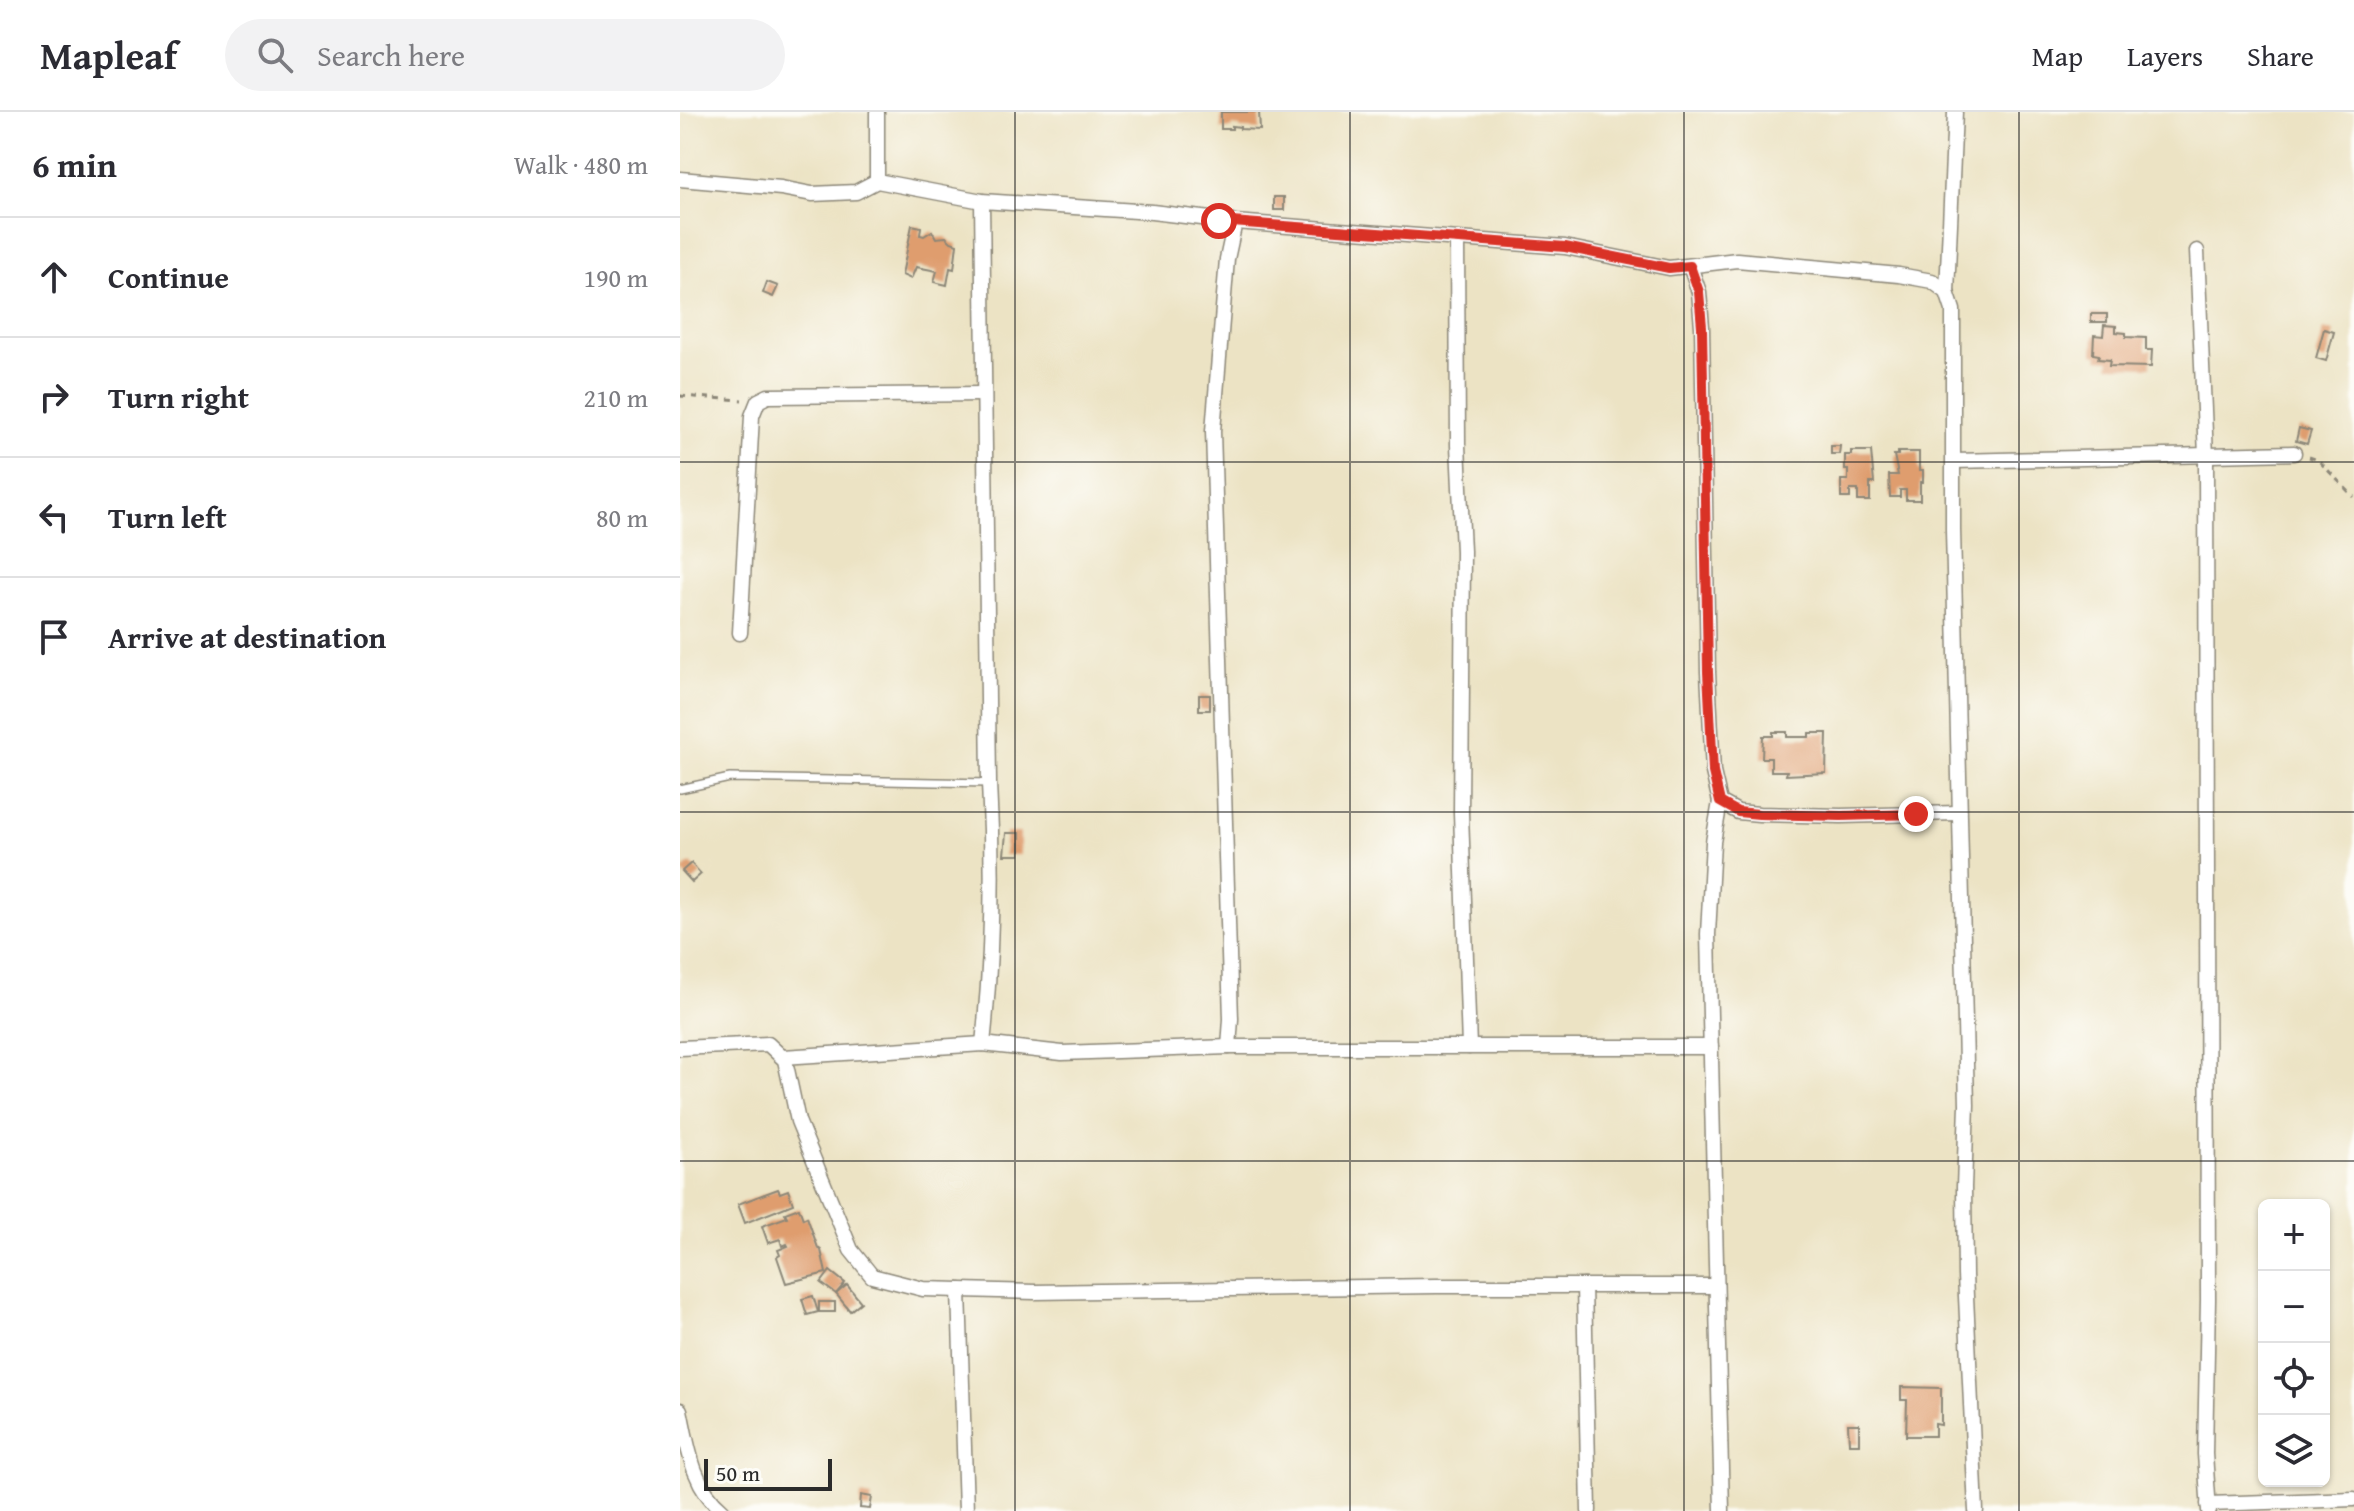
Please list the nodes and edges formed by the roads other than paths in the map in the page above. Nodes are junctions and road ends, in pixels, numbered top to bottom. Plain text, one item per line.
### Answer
1 (877, 112) edge
2 (1955, 112) edge
3 (680, 179) edge
4 (877, 181) junction
5 (982, 201) junction
6 (1235, 222) junction
7 (1457, 239) junction
8 (2197, 251) dead end
9 (1690, 266) junction
10 (1947, 292) junction
11 (984, 394) junction
12 (2294, 453) road end
13 (2206, 456) junction
14 (1954, 461) junction
15 (740, 633) dead end
16 (989, 783) junction
17 (680, 789) edge
18 (1720, 802) junction
19 (1958, 813) junction
20 (983, 1044) junction
21 (1229, 1047) junction
22 (1469, 1047) junction
23 (1711, 1047) junction
24 (680, 1048) edge
25 (783, 1057) junction
26 (1584, 1286) junction
27 (1716, 1286) junction
28 (959, 1290) junction
29 (680, 1410) edge
30 (2354, 1499) edge
31 (2208, 1507) edge
32 (723, 1511) edge
33 (966, 1511) edge
34 (1589, 1511) edge
35 (1722, 1511) edge
36 (1976, 1511) edge

1 - 4 street
2 - 10 street
3 - 4 street
4 - 5 street
5 - 6 street
5 - 11 street
6 - 7 street
6 - 21 street
7 - 9 street
7 - 22 street
8 - 13 street
9 - 10 street
9 - 18 street
10 - 14 street
11 - 15 street
11 - 16 street
12 - 13 street
13 - 14 street
13 - 31 street
14 - 19 street
16 - 17 lane
16 - 20 street
18 - 19 street
18 - 23 street
19 - 36 street
20 - 21 street
20 - 25 street
21 - 22 street
22 - 23 street
23 - 27 street
24 - 25 street
25 - 28 street
26 - 27 street
26 - 28 street
26 - 34 street
27 - 35 street
28 - 33 street
29 - 32 street
30 - 31 street

